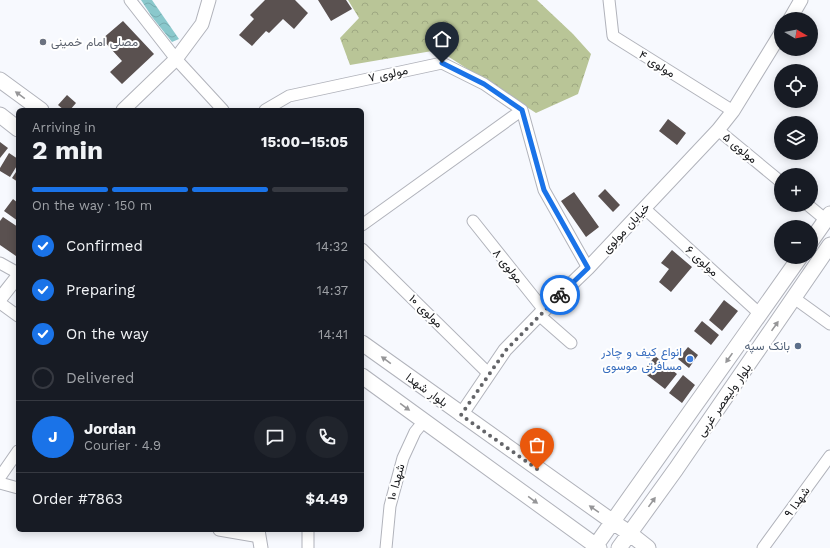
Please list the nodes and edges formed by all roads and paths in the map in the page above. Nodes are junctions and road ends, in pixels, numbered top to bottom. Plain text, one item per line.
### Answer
1 (130, 0) edge
2 (208, 0) edge
3 (609, 0) edge
4 (801, 0) edge
5 (794, 12) edge
6 (774, 44) edge
7 (176, 59) junction
8 (0, 80) edge
9 (38, 108) edge
10 (125, 108) edge
11 (221, 108) edge
12 (268, 108) edge
13 (522, 110) junction
14 (733, 111) junction
15 (0, 115) edge
16 (16, 127) edge
17 (718, 130) junction
18 (774, 176) edge
19 (644, 208) junction
20 (818, 211) edge
21 (828, 217) edge
22 (473, 221) dead end
23 (364, 224) edge
24 (818, 231) edge
25 (830, 245) edge
26 (364, 251) edge
27 (0, 263) edge
28 (795, 264) edge
29 (588, 268) junction
30 (16, 274) edge
31 (16, 278) edge
32 (0, 298) edge
33 (794, 298) junction
34 (0, 303) edge
35 (542, 313) junction
36 (760, 314) junction
37 (16, 315) edge
38 (830, 324) edge
39 (571, 343) dead end
40 (364, 344) edge
41 (489, 374) junction
42 (364, 377) edge
43 (461, 415) junction
44 (424, 421) junction
45 (16, 454) edge
46 (829, 459) edge
47 (0, 476) edge
48 (0, 483) edge
49 (16, 487) edge
50 (612, 522) junction
51 (229, 532) edge
52 (308, 532) edge
53 (629, 533) junction
54 (259, 538) edge
55 (596, 547) edge
56 (308, 548) edge
57 (386, 548) edge
58 (619, 548) edge
59 (648, 548) edge
60 (764, 548) edge

1 - 7 street
2 - 7 street
3 - 14 street, مولوی ۴
4 - 5 street
6 - 14 street, خیابان مولوی
7 - 10 street
7 - 11 street
9 -> 8 main road
12 - 13 street, مولوی ۷
13 - 23 street
13 - 29 street
14 - 17 street, خیابان مولوی
15 - 16 main road
17 - 18 street, مولوی ۵
17 - 19 street, خیابان مولوی
19 - 29 street, خیابان مولوی
19 - 36 street, مولوی ۶
20 - 21 street
21 - 24 main road
22 - 35 street, مولوی ۸
25 - 33 main road, بلوار ولیعصر غربی
26 - 41 street, مولوی ۱۰
27 - 30 street
28 - 36 main road, بلوار ولیعصر غربی
29 - 35 street, خیابان مولوی
31 - 32 street
33 - 38 street
53 -> 33 main road, بلوار ولیعصر غربی
34 - 37 street
35 - 39 street, مولوی ۸
35 - 41 street, خیابان مولوی
36 -> 50 main road, بلوار ولیعصر غربی
43 -> 40 main road, بلوار شهدا
41 - 43 street, خیابان مولوی
42 -> 44 main road
50 -> 43 main road, بلوار شهدا
44 -> 55 main road
44 - 57 street, شهدا ۱۰
45 - 47 street
46 - 60 street, شهدا ۹
48 - 49 street
50 - 53 main road, بلوار شهدا
50 - 55 main road, بلوار ولیعصر غربی
51 - 54 street
52 - 56 street
53 - 58 main road, بلوار ولیعصر غربی
53 - 59 main road, بلوار شهدا

